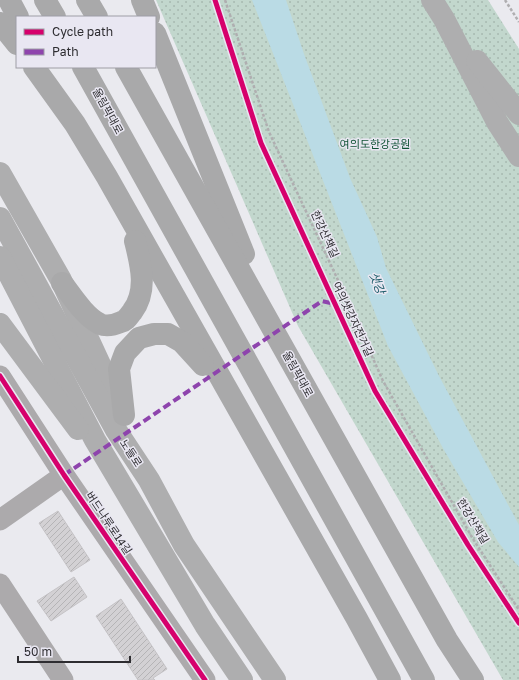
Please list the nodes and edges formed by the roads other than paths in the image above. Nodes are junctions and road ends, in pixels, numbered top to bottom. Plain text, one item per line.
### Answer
1 (9, 0) edge
2 (45, 0) edge
3 (88, 0) edge
4 (142, 0) edge
5 (432, 0) edge
6 (17, 16) edge
7 (54, 16) edge
8 (96, 16) edge
9 (148, 16) edge
10 (444, 19) junction
11 (0, 23) edge
12 (156, 35) edge
13 (16, 43) edge
14 (35, 68) edge
15 (46, 68) edge
16 (84, 68) edge
17 (127, 68) edge
18 (519, 114) edge
19 (75, 124) junction
20 (519, 156) edge
21 (0, 173) edge
22 (128, 213) junction
23 (0, 218) edge
24 (0, 257) edge
25 (62, 283) junction
26 (0, 324) edge
27 (277, 335) junction
28 (0, 376) edge
29 (228, 392) junction
30 (124, 415) junction
31 (64, 475) junction
32 (149, 480) junction
33 (124, 490) junction
34 (0, 520) edge
35 (0, 584) edge
36 (64, 680) edge
37 (205, 680) edge
38 (242, 680) edge
39 (275, 680) edge
40 (390, 680) edge
41 (424, 680) edge
42 (473, 680) edge

1 - 6 highway
2 - 7 highway
3 - 8 highway
4 - 9 highway
5 - 10 main road
10 - 18 main road
10 - 20 main road
11 - 13 highway
12 - 27 highway
14 - 19 highway
15 - 19 highway
16 - 41 highway, 올림픽대로
17 - 27 highway, 올림픽대로
19 - 22 highway
21 - 25 main road
22 - 25 highway
22 - 29 highway
23 - 32 main road, 노들로
24 - 33 main road
25 - 30 main road
26 - 33 main road
27 - 42 highway, 올림픽대로
28 - 31 street, 버드나루로14길
29 - 30 highway
29 - 40 highway
30 - 32 main road
31 - 34 street
31 - 37 street, 버드나루로14길
32 - 39 main road, 노들로
33 - 38 main road
35 - 36 street

